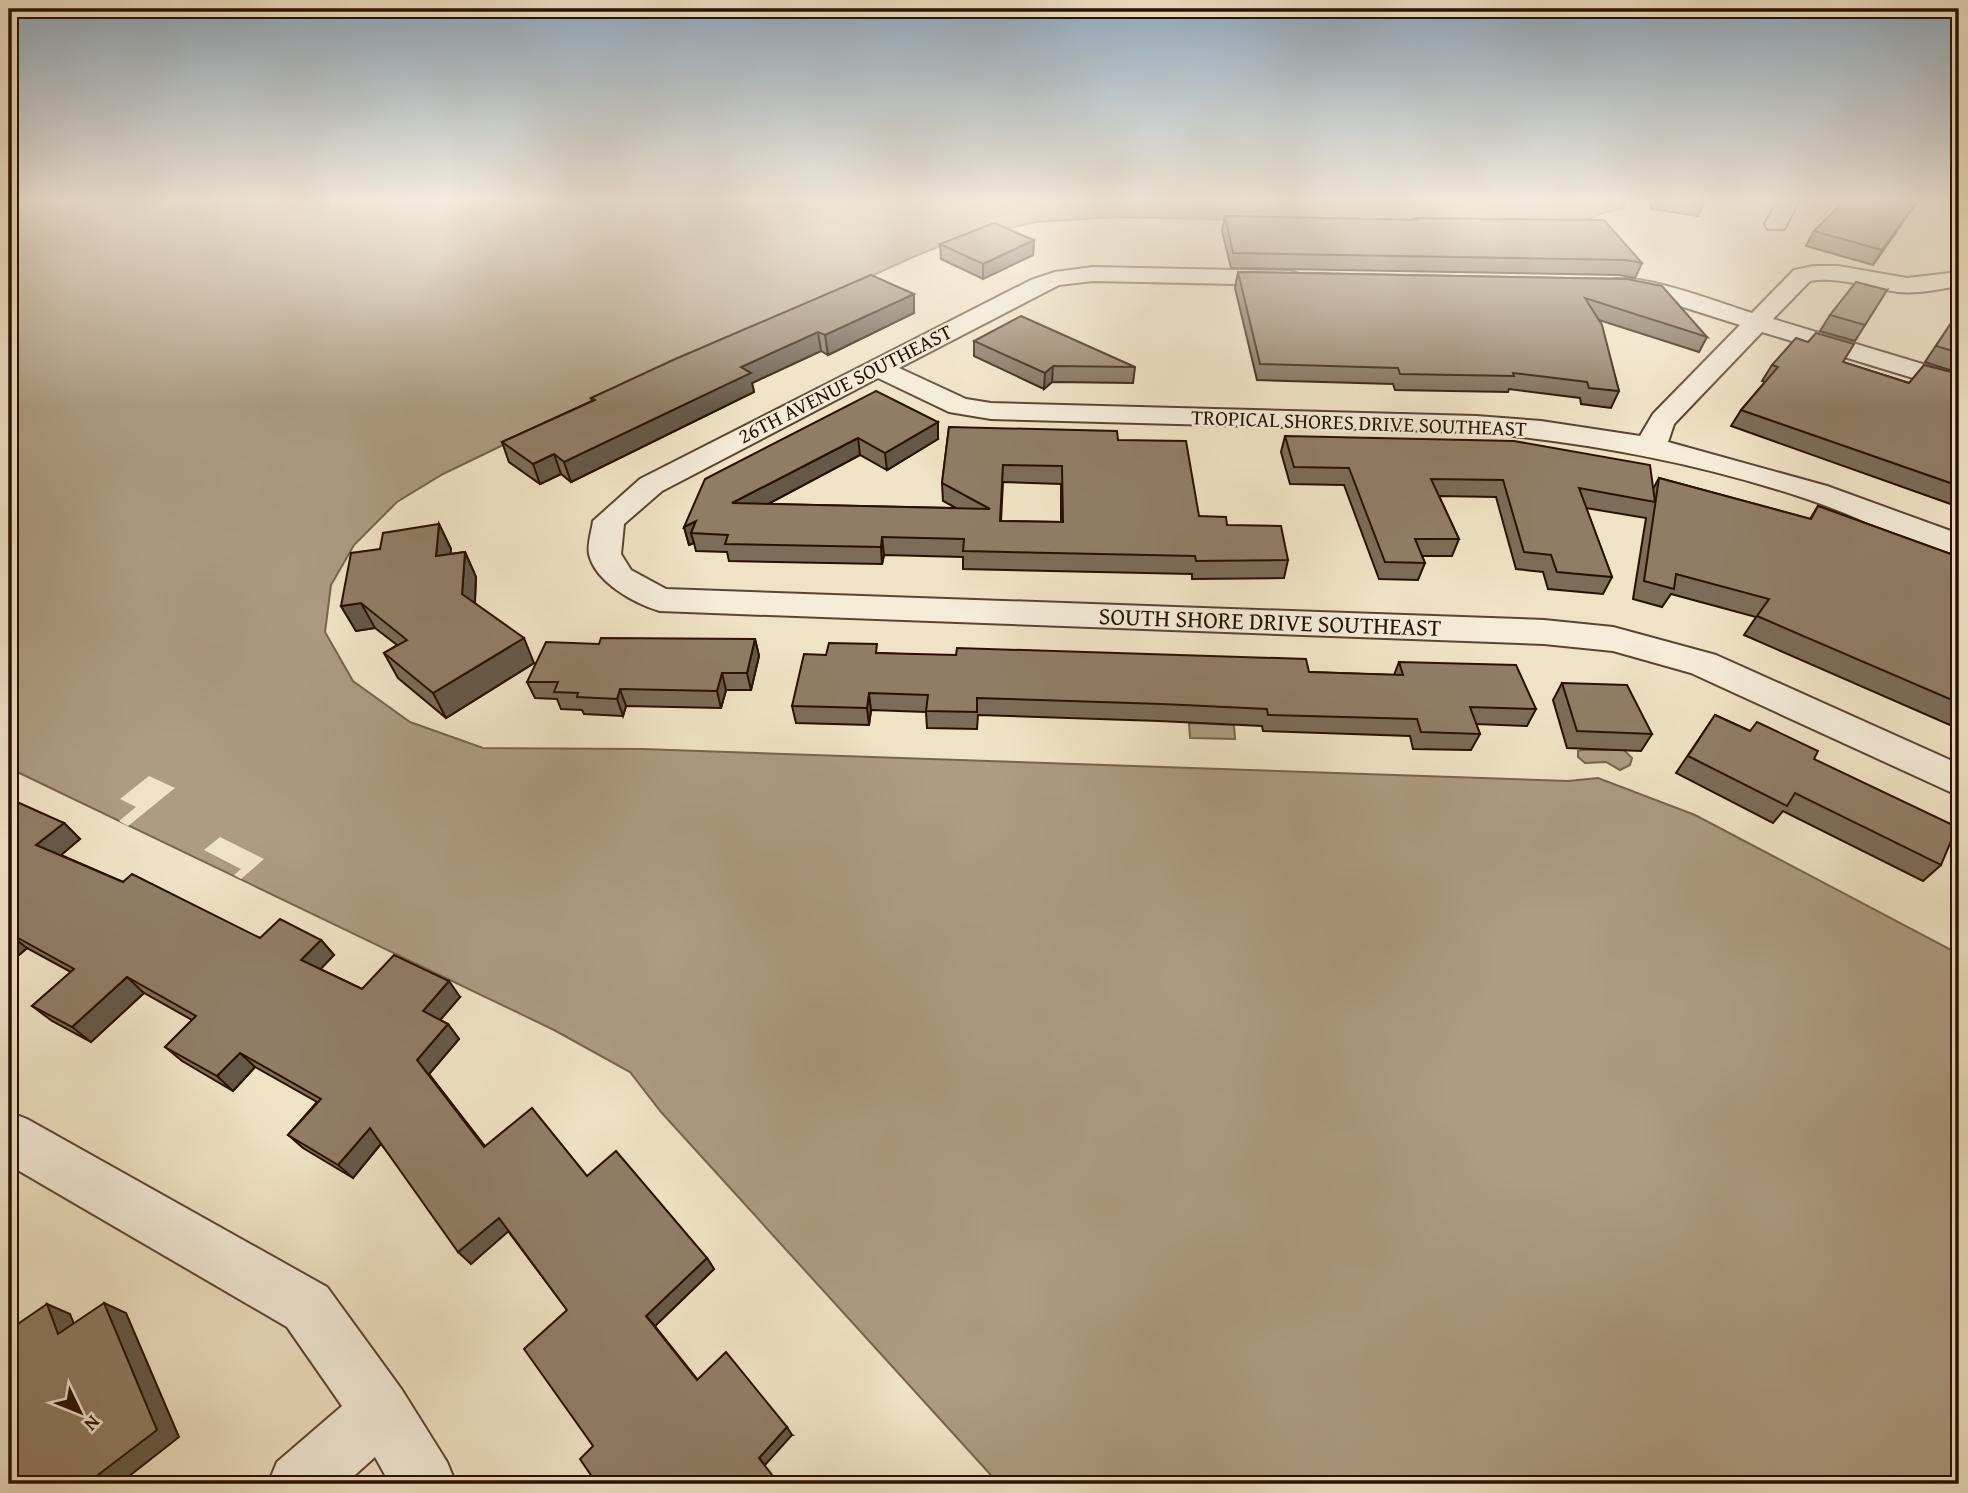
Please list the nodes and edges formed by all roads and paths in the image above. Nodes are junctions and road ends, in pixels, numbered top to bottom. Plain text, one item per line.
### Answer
1 (1315, 279) edge
2 (1959, 279) edge
3 (1592, 285) edge
4 (1759, 322) junction
5 (876, 367) junction
6 (1959, 384) edge
7 (1653, 447) junction
8 (609, 521) joint
9 (1959, 545) edge
10 (1959, 781) edge
11 (9, 1137) edge
12 (381, 1411) junction
13 (299, 1484) edge
14 (425, 1484) edge

1 - 5 street, 26TH AVENUE SOUTHEAST
2 - 4 street
3 - 4 street
4 - 6 street
4 - 7 street
5 - 7 street, TROPICAL SHORES DRIVE SOUTHEAST
5 - 8 street, 26TH AVENUE SOUTHEAST
7 - 9 street, TROPICAL SHORES DRIVE SOUTHEAST
8 - 10 street, SOUTH SHORE DRIVE SOUTHEAST
11 - 12 street
12 - 13 street
12 - 14 street

